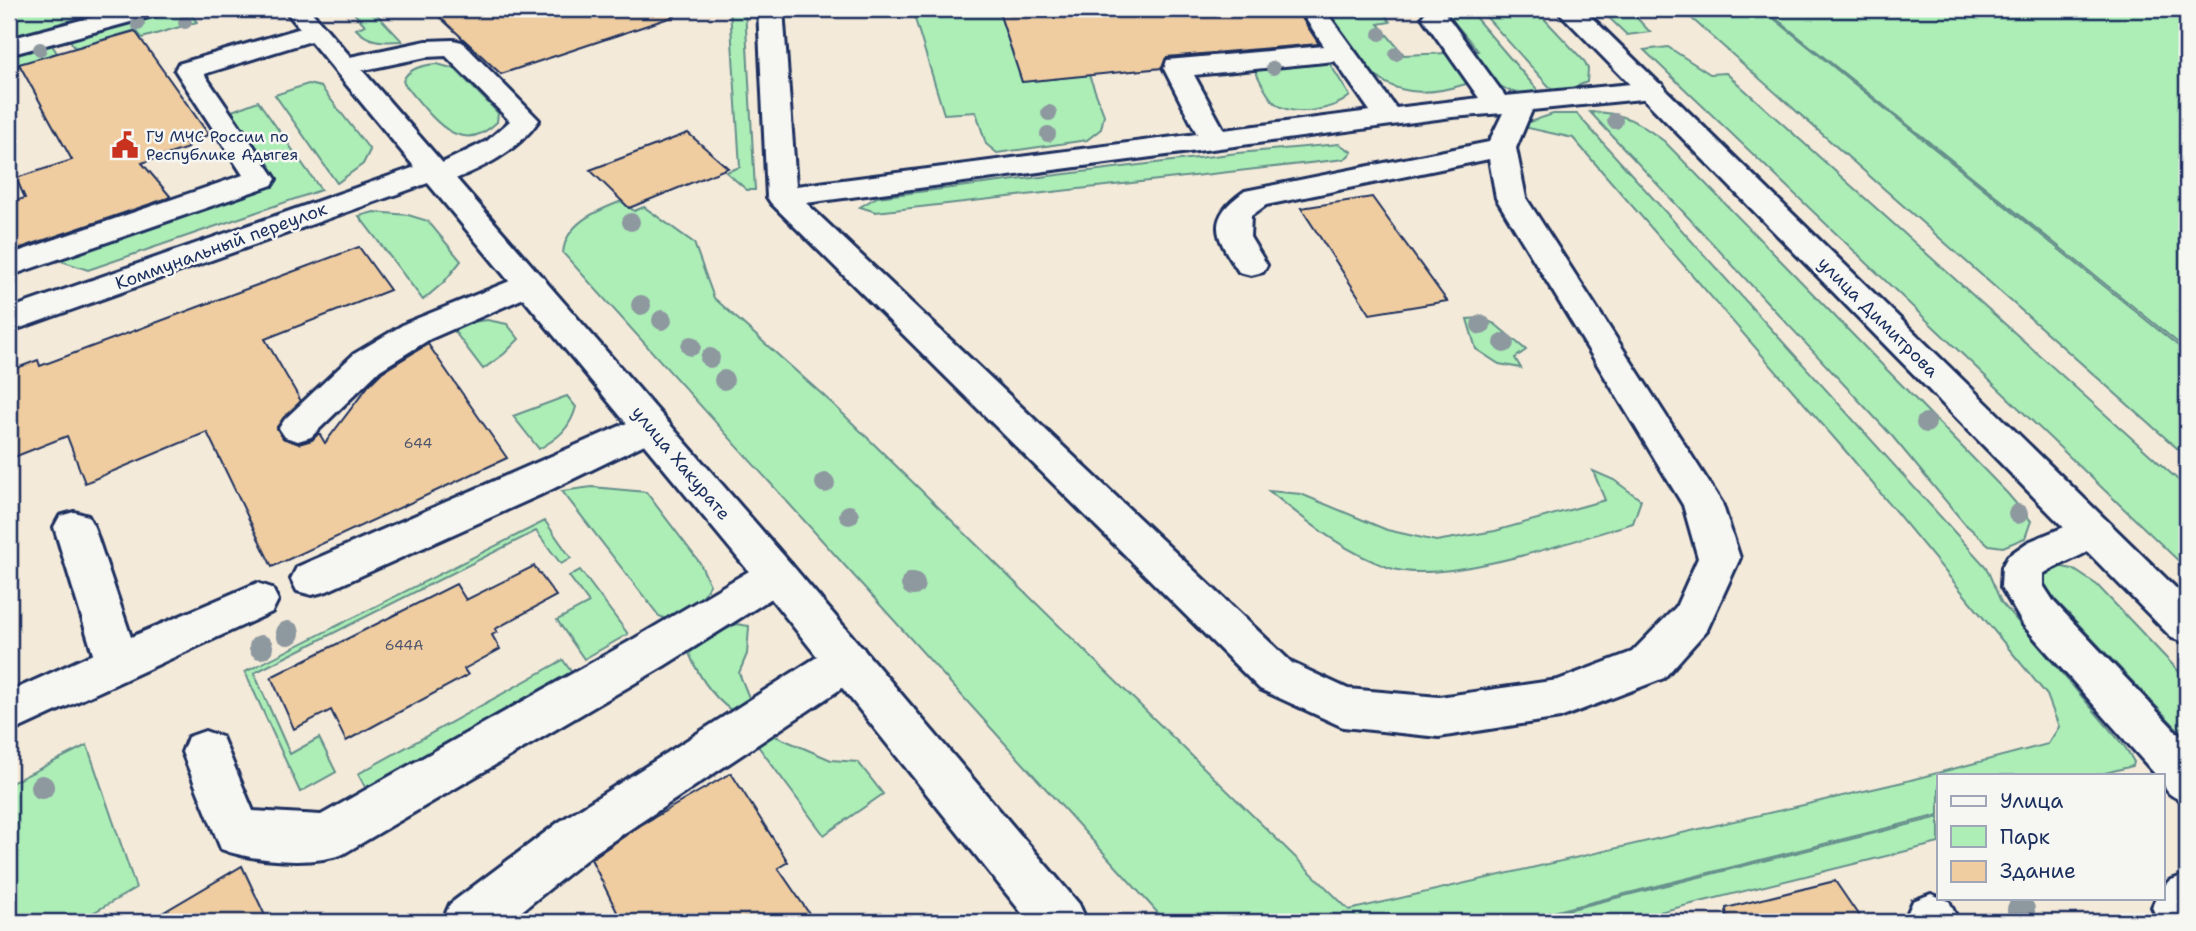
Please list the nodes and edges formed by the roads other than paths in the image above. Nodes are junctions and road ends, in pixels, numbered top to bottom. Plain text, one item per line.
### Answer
1 (151, 9) edge
2 (296, 9) edge
3 (770, 9) edge
4 (1311, 9) edge
5 (1569, 9) edge
6 (1435, 17) dead end
7 (315, 32) junction
8 (9, 47) edge
9 (1342, 52) junction
10 (345, 66) junction
11 (1652, 90) junction
12 (1509, 105) junction
13 (1389, 117) junction
14 (1215, 140) junction
15 (1501, 148) junction
16 (435, 173) junction
17 (782, 197) junction
18 (1251, 265) dead end
19 (9, 266) edge
20 (530, 283) junction
21 (9, 321) edge
22 (650, 426) junction
23 (298, 428) dead end
24 (74, 527) dead end
25 (2091, 531) junction
26 (776, 575) junction
27 (312, 579) dead end
28 (257, 600) dead end
29 (2187, 626) edge
30 (847, 661) junction
31 (118, 663) junction
32 (9, 713) edge
33 (205, 752) dead end
34 (2187, 781) edge
35 (468, 922) edge
36 (1059, 922) edge

1 - 8 main road
2 - 7 main road, улица Хакурате
3 - 17 main road
4 - 9 main road
5 - 11 main road, улица Димитрова
6 - 12 main road
7 - 10 main road, улица Хакурате
7 - 19 main road
9 - 13 main road
9 - 14 main road
10 - 16 main road, улица Хакурате
10 - 16 main road, Коммунальный переулок
11 - 12 main road
11 - 25 main road, улица Димитрова
12 - 13 main road
12 - 15 main road
13 - 14 main road
14 - 17 main road
15 - 17 main road
15 - 18 main road
16 - 20 main road, улица Хакурате
16 - 21 main road, Коммунальный переулок
20 - 22 main road, улица Хакурате
20 - 23 main road
22 - 26 main road, улица Хакурате
22 - 27 main road
24 - 31 main road
25 - 29 main road, улица Димитрова
25 - 34 main road
26 - 30 main road, улица Хакурате
26 - 33 main road
28 - 31 main road
30 - 35 main road
30 - 36 main road, улица Хакурате
31 - 32 main road

